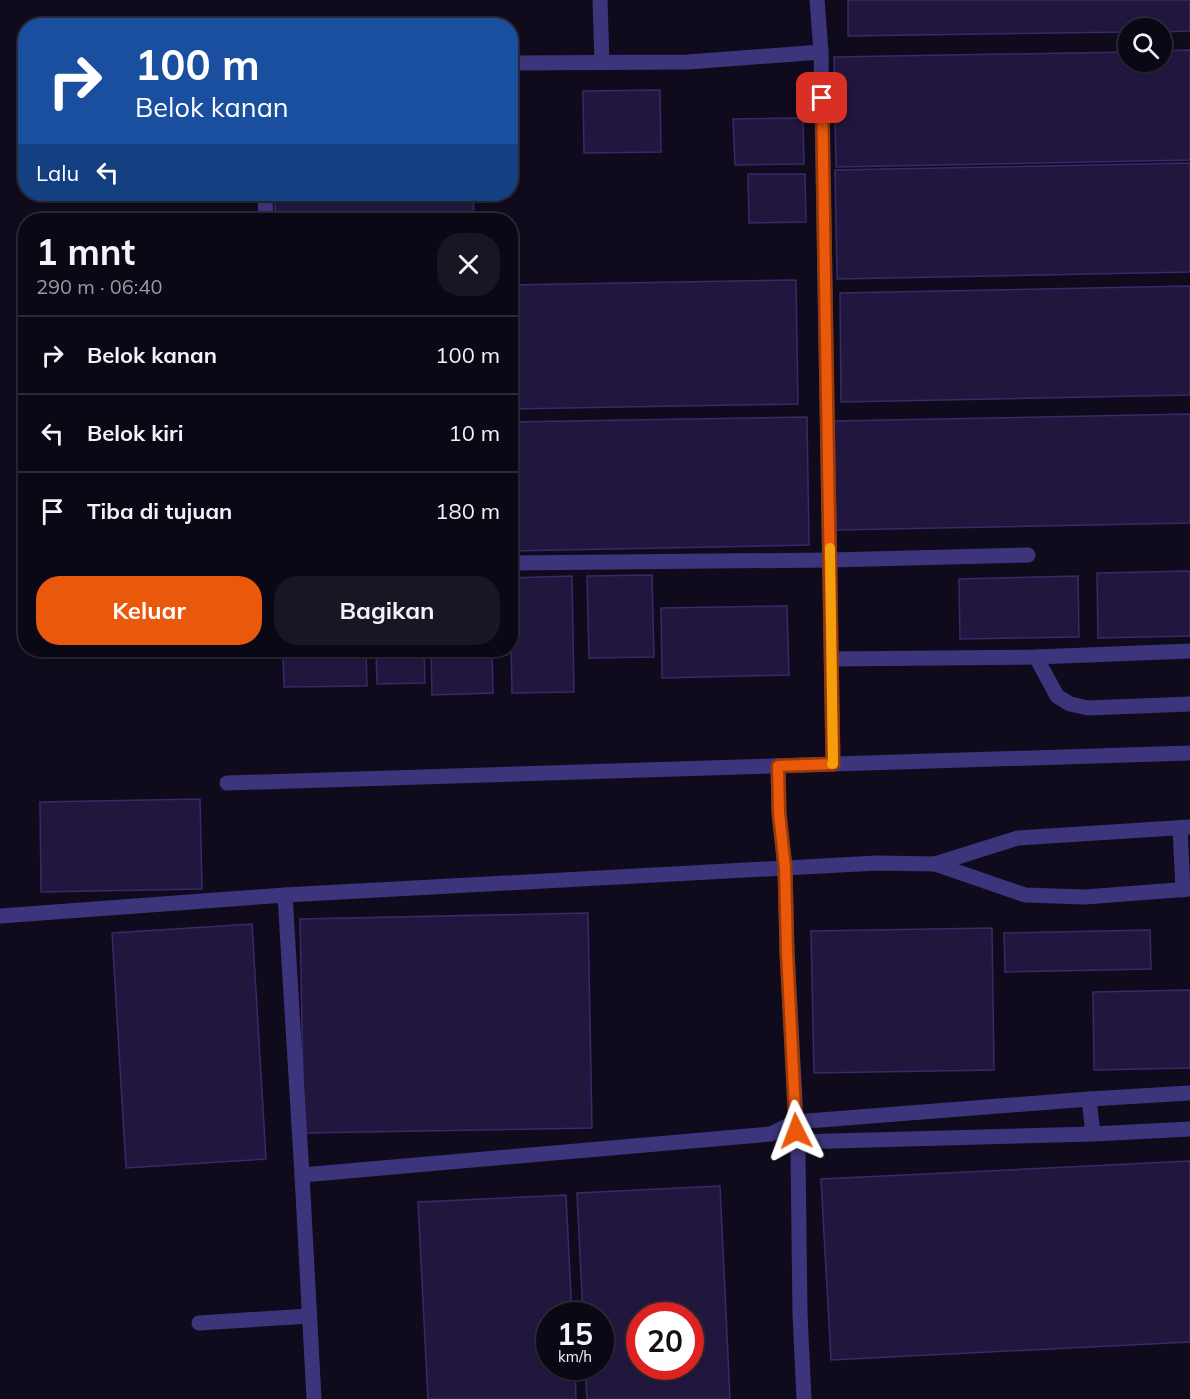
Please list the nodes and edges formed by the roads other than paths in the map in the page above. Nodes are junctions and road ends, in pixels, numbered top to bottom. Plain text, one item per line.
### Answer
1 (600, 0) edge
2 (817, 0) edge
3 (821, 52) junction
4 (602, 62) junction
5 (518, 63) edge
6 (1028, 555) dead end
7 (830, 560) junction
8 (518, 563) edge
9 (1190, 651) edge
10 (1036, 657) junction
11 (831, 659) junction
12 (1190, 704) edge
13 (1190, 753) edge
14 (833, 764) junction
15 (778, 766) junction
16 (226, 783) dead end
17 (1185, 828) edge
18 (935, 864) junction
19 (785, 868) junction
20 (1187, 890) edge
21 (285, 895) junction
22 (0, 916) edge
23 (1190, 1094) edge
24 (1089, 1100) junction
25 (795, 1122) junction
26 (1190, 1129) edge
27 (771, 1134) junction
28 (1093, 1134) junction
29 (796, 1142) junction
30 (302, 1175) junction
31 (309, 1316) junction
32 (199, 1323) dead end
33 (314, 1399) edge
34 (804, 1399) edge

1 - 4 lane
2 - 3 lane
3 - 4 lane
3 - 7 lane
4 - 5 lane
6 - 7 lane
7 - 8 lane
7 - 11 lane
9 - 10 lane
10 - 11 lane
10 - 12 lane
11 - 14 lane
13 - 14 lane
14 - 15 lane
15 - 16 lane
15 - 19 lane
17 - 18 lane
17 - 20 lane
18 - 19 lane
18 - 20 lane
19 - 21 lane
19 - 25 lane
21 - 22 lane
21 - 30 lane
23 - 24 lane
24 - 25 lane
24 - 28 lane
25 - 27 lane
25 - 29 lane
26 - 28 lane
27 - 29 lane
27 - 30 lane
28 - 29 lane
29 - 34 lane
30 - 31 lane
31 - 32 lane
31 - 33 lane

